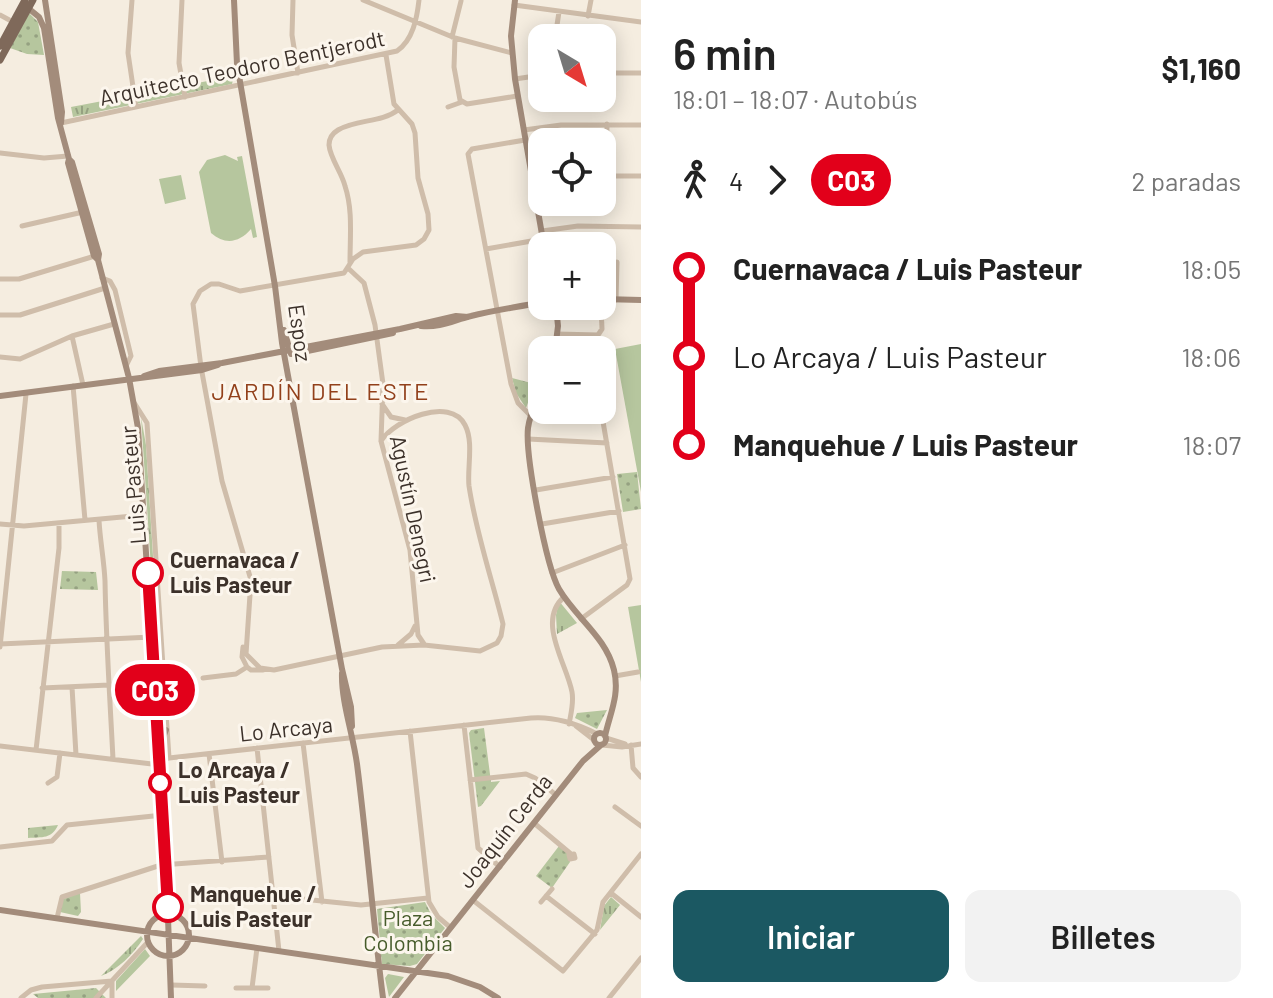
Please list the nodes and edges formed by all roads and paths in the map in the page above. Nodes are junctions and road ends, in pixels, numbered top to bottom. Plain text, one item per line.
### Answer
1 (45, 0) edge
2 (132, 0) edge
3 (182, 0) edge
4 (234, 0) edge
5 (293, 0) edge
6 (363, 0) edge
7 (419, 0) edge
8 (591, 0) edge
9 (461, 1) edge
10 (28, 2) edge
11 (514, 3) edge
12 (559, 12) junction
13 (0, 15) edge
14 (588, 16) junction
15 (13, 22) junction
16 (641, 22) edge
17 (415, 23) junction
18 (557, 24) edge
19 (14, 33) junction
20 (454, 37) junction
21 (0, 46) edge
22 (512, 53) junction
23 (386, 55) junction
24 (0, 60) edge
25 (298, 73) junction
26 (616, 73) edge
27 (641, 73) edge
28 (528, 77) edge
29 (515, 79) junction
30 (240, 85) junction
31 (517, 96) junction
32 (185, 97) junction
33 (462, 102) junction
34 (136, 107) junction
35 (448, 107) dead end
36 (398, 110) junction
37 (61, 123) junction
38 (607, 124) junction
39 (641, 125) edge
40 (607, 128) edge
41 (524, 130) junction
42 (525, 140) junction
43 (0, 153) edge
44 (69, 158) junction
45 (528, 158) edge
46 (616, 176) edge
47 (641, 176) edge
48 (84, 211) junction
49 (539, 216) edge
50 (22, 226) dead end
51 (641, 227) edge
52 (542, 231) joint
53 (350, 240) junction
54 (528, 245) edge
55 (486, 249) junction
56 (367, 250) junction
57 (97, 257) junction
58 (617, 262) dead end
59 (349, 266) junction
60 (102, 278) junction
61 (0, 279) edge
62 (275, 286) junction
63 (105, 288) junction
64 (616, 300) joint
65 (641, 300) edge
66 (528, 305) edge
67 (497, 311) junction
68 (0, 315) edge
69 (556, 320) edge
70 (601, 320) edge
71 (114, 324) junction
72 (557, 334) joint
73 (592, 335) joint
74 (72, 336) junction
75 (377, 336) junction
76 (287, 353) junction
77 (0, 357) edge
78 (126, 366) junction
79 (201, 367) junction
80 (129, 378) junction
81 (83, 385) junction
82 (73, 386) junction
83 (26, 394) junction
84 (0, 396) edge
85 (135, 404) junction
86 (382, 404) junction
87 (528, 413) edge
88 (406, 420) junction
89 (530, 424) edge
90 (604, 424) edge
91 (528, 439) junction
92 (381, 441) junction
93 (607, 443) junction
94 (613, 477) junction
95 (536, 490) junction
96 (619, 511) junction
97 (144, 515) junction
98 (99, 520) junction
99 (85, 521) junction
100 (59, 523) junction
101 (0, 524) edge
102 (542, 524) junction
103 (13, 527) junction
104 (625, 545) junction
105 (551, 574) junction
106 (564, 597) junction
107 (581, 619) junction
108 (416, 621) junction
109 (152, 637) junction
110 (245, 638) junction
111 (107, 639) junction
112 (48, 642) junction
113 (0, 645) edge
114 (424, 645) junction
115 (397, 646) junction
116 (339, 654) junction
117 (247, 667) junction
118 (265, 669) junction
119 (638, 672) dead end
120 (615, 676) junction
121 (203, 678) dead end
122 (109, 685) junction
123 (72, 687) junction
124 (42, 688) junction
125 (464, 725) junction
126 (572, 725) junction
127 (166, 730) junction
128 (410, 731) junction
129 (354, 737) junction
130 (600, 739) junction
131 (303, 743) junction
132 (641, 744) edge
133 (630, 745) junction
134 (1, 747) edge
135 (158, 748) junction
136 (257, 748) junction
137 (36, 750) junction
138 (60, 753) junction
139 (209, 754) junction
140 (76, 755) junction
141 (169, 758) junction
142 (113, 759) junction
143 (159, 762) junction
144 (641, 777) edge
145 (470, 780) junction
146 (48, 783) dead end
147 (556, 795) junction
148 (615, 807) dead end
149 (163, 815) junction
150 (534, 823) junction
151 (641, 826) edge
152 (0, 847) edge
153 (582, 850) dead end
154 (641, 854) edge
155 (269, 857) junction
156 (222, 862) junction
157 (166, 865) junction
158 (500, 867) junction
159 (552, 889) dead end
160 (611, 893) junction
161 (273, 896) junction
162 (546, 896) junction
163 (428, 898) junction
164 (474, 901) junction
165 (322, 902) junction
166 (541, 902) dead end
167 (372, 904) junction
168 (0, 910) edge
169 (168, 915) junction
170 (641, 917) edge
171 (57, 918) junction
172 (452, 928) junction
173 (146, 932) junction
174 (595, 934) junction
175 (169, 935) junction
176 (190, 938) junction
177 (147, 943) junction
178 (257, 948) junction
179 (279, 951) junction
180 (170, 954) junction
181 (641, 958) edge
182 (379, 967) junction
183 (417, 972) junction
184 (112, 981) junction
185 (171, 985) junction
186 (205, 986) dead end
187 (236, 988) dead end
188 (252, 988) junction
189 (268, 988) dead end
190 (103, 991) junction
191 (21, 998) edge
192 (96, 998) edge
193 (111, 998) edge
194 (171, 998) edge
195 (383, 998) edge
196 (395, 998) edge
197 (498, 998) edge
198 (609, 998) edge

1 - 37 street
2 - 34 street
3 - 32 street
4 - 30 street, Espoz
5 - 25 street
6 - 17 street
7 - 17 street
8 - 14 street
9 - 20 street
10 - 15 main road
10 - 19 main road
10 - 37 street
11 - 12 street
11 - 22 street
12 - 14 street
12 - 18 street
13 - 15 street
14 - 16 street
15 - 19 main road
15 - 21 main road
17 - 20 street
17 - 23 street, Arquitecto Teodoro Bentjerodt
19 - 24 main road
20 - 22 street
20 - 33 street
22 - 29 street
23 - 25 street, Arquitecto Teodoro Bentjerodt
23 - 36 street
25 - 30 street, Arquitecto Teodoro Bentjerodt
26 - 27 street
28 - 29 street
29 - 31 street
30 - 32 street, Arquitecto Teodoro Bentjerodt
30 - 62 street, Espoz
31 - 33 street
31 - 41 street
32 - 34 street, Arquitecto Teodoro Bentjerodt
33 - 35 street
34 - 37 street, Arquitecto Teodoro Bentjerodt
36 - 53 street
36 - 56 street
37 - 44 street
38 - 39 street
38 - 40 street
38 - 41 street
41 - 42 street
42 - 45 street
42 - 55 street
43 - 44 street
44 - 48 street
46 - 47 street
48 - 50 street
48 - 57 street
49 - 52 street
51 - 52 street
53 - 56 street
53 - 59 street
54 - 55 street
55 - 67 street
56 - 59 street
57 - 60 street
57 - 61 street
58 - 64 street
59 - 62 street
59 - 75 street, Agustín Denegri
60 - 63 street
60 - 78 street
62 - 76 street, Espoz
62 - 79 street
63 - 68 street
63 - 71 street
64 - 65 street
66 - 67 street
67 - 75 street
67 - 87 street
69 - 72 street
70 - 73 street
71 - 74 street
71 - 78 street
72 - 73 street
74 - 77 street
74 - 81 street
75 - 76 street
75 - 86 street, Agustín Denegri
76 - 79 street
76 - 116 street, Espoz
78 - 80 street
79 - 80 street
79 - 110 street
80 - 81 street
80 - 85 street
81 - 82 street
82 - 83 street
82 - 99 street
83 - 84 street
83 - 103 street
85 - 97 street
85 - 127 street, Luis Pasteur
86 - 88 street
86 - 92 street, Agustín Denegri
88 - 92 street
88 - 114 street
89 - 91 street
90 - 93 street
91 - 93 street
91 - 95 street
92 - 108 street, Agustín Denegri
93 - 94 street
94 - 95 street
94 - 96 street
95 - 102 street
96 - 102 street
96 - 104 street
97 - 98 street
97 - 109 street
98 - 99 street
98 - 111 street
99 - 100 street
100 - 103 street
100 - 112 street
101 - 103 street
102 - 105 street
103 - 113 street
104 - 105 street
104 - 107 street
105 - 106 street
106 - 107 street
106 - 126 street
107 - 120 street
108 - 114 street, Agustín Denegri
108 - 115 street
109 - 111 street
109 - 135 street
110 - 117 street
110 - 118 street
111 - 112 street
111 - 122 street
112 - 113 street
112 - 124 street
114 - 115 street
115 - 116 street
116 - 118 street
116 - 129 street, Espoz
117 - 118 street
117 - 121 street
119 - 120 street
120 - 130 street
122 - 123 street
122 - 142 street
123 - 124 street
123 - 140 street
124 - 137 street
125 - 126 street, Lo Arcaya
125 - 128 street, Lo Arcaya
125 - 145 street
126 - 130 street, Lo Arcaya
127 - 135 street
127 - 141 street, Luis Pasteur
128 - 129 street, Lo Arcaya
128 - 163 street
129 - 131 street, Lo Arcaya
129 - 167 street, Espoz
130 - 133 street, Lo Arcaya
130 - 147 street, Joaquín Cerda
131 - 136 street, Lo Arcaya
131 - 165 street
132 - 133 street, Lo Arcaya
133 - 144 street
134 - 137 street, Lo Arcaya
135 - 143 street
136 - 139 street, Lo Arcaya
136 - 155 street
137 - 138 street, Lo Arcaya
138 - 140 street, Lo Arcaya
138 - 146 street
139 - 141 street, Lo Arcaya
139 - 156 street
140 - 142 street, Lo Arcaya
141 - 143 street, Lo Arcaya
142 - 143 street, Lo Arcaya
143 - 149 street
145 - 147 street
145 - 158 street
147 - 150 street, Joaquín Cerda
148 - 151 street
149 - 152 street
149 - 157 street
150 - 153 street
150 - 158 street, Joaquín Cerda
154 - 160 street
155 - 156 street
155 - 161 street
156 - 157 street
157 - 169 street
157 - 171 street
158 - 164 street, Joaquín Cerda
159 - 162 street
160 - 170 street
160 - 174 street
161 - 165 street
161 - 179 street
162 - 166 street
162 - 174 street
163 - 167 street
163 - 172 street
164 - 172 street, Joaquín Cerda
164 - 174 street
165 - 167 street
167 - 182 street, Espoz
168 - 171 street
169 - 173 street
169 - 175 street
169 - 176 street
171 - 173 street
172 - 183 street, Joaquín Cerda
173 - 175 street
173 - 177 street
175 - 176 street
175 - 180 street
176 - 178 street
176 - 180 street
177 - 180 street
177 - 184 street
178 - 179 street
178 - 188 street
179 - 182 street
180 - 185 street
181 - 198 street
182 - 183 street
182 - 195 street, Espoz
183 - 196 street, Joaquín Cerda
183 - 197 street
184 - 190 street
184 - 191 street
184 - 193 street
185 - 186 street
185 - 194 street
187 - 188 street
188 - 189 street
190 - 192 street
190 - 193 street

